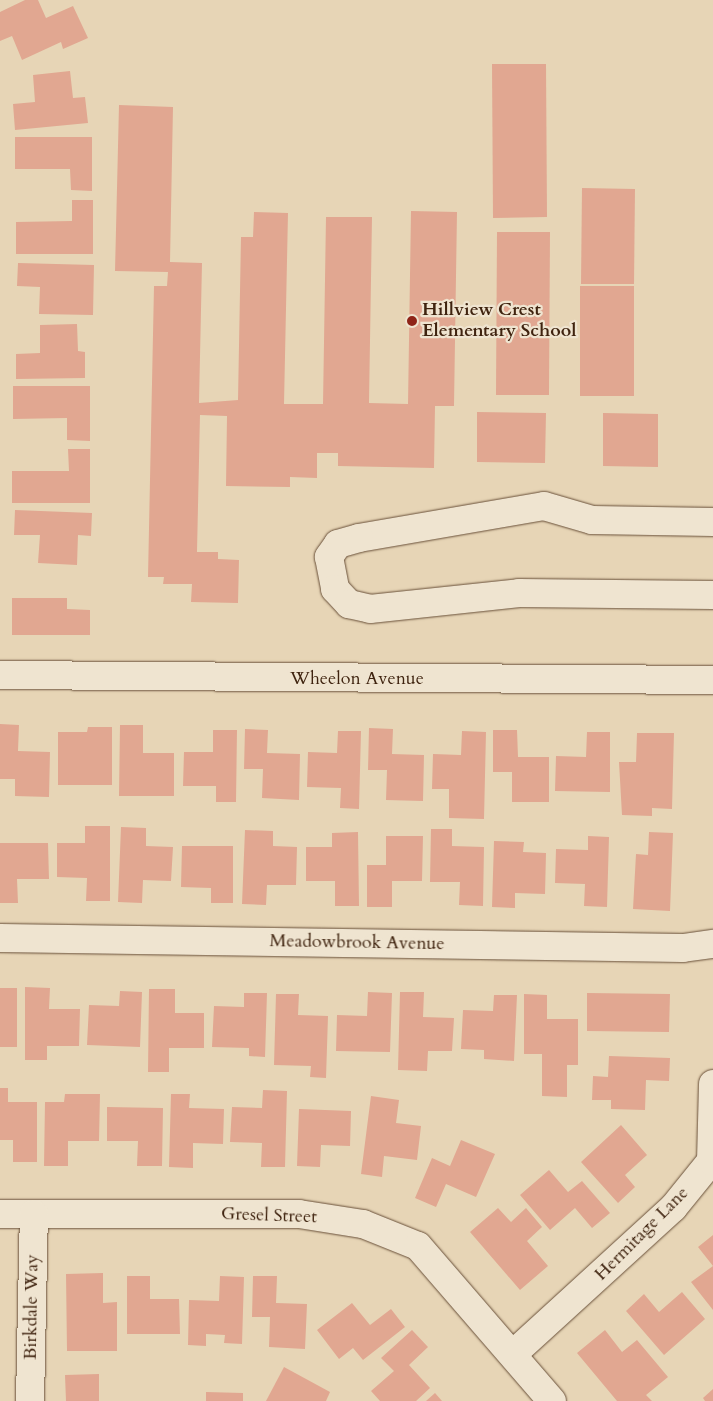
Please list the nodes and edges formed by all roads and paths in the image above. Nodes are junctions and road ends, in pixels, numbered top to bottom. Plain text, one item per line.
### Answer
1 (713, 522) edge
2 (713, 595) edge
3 (0, 675) edge
4 (713, 680) edge
5 (0, 938) edge
6 (713, 944) edge
7 (713, 1084) edge
8 (0, 1214) edge
9 (34, 1214) junction
10 (513, 1354) junction
11 (30, 1401) edge
12 (552, 1401) edge

1 - 2 street
3 - 4 street, Wheelon Avenue
5 - 6 street, Meadowbrook Avenue
7 - 10 street, Hermitage Lane
8 - 9 street, Gresel Street
9 - 10 street, Gresel Street
9 - 11 street, Birkdale Way
10 - 12 street, Gresel Street

